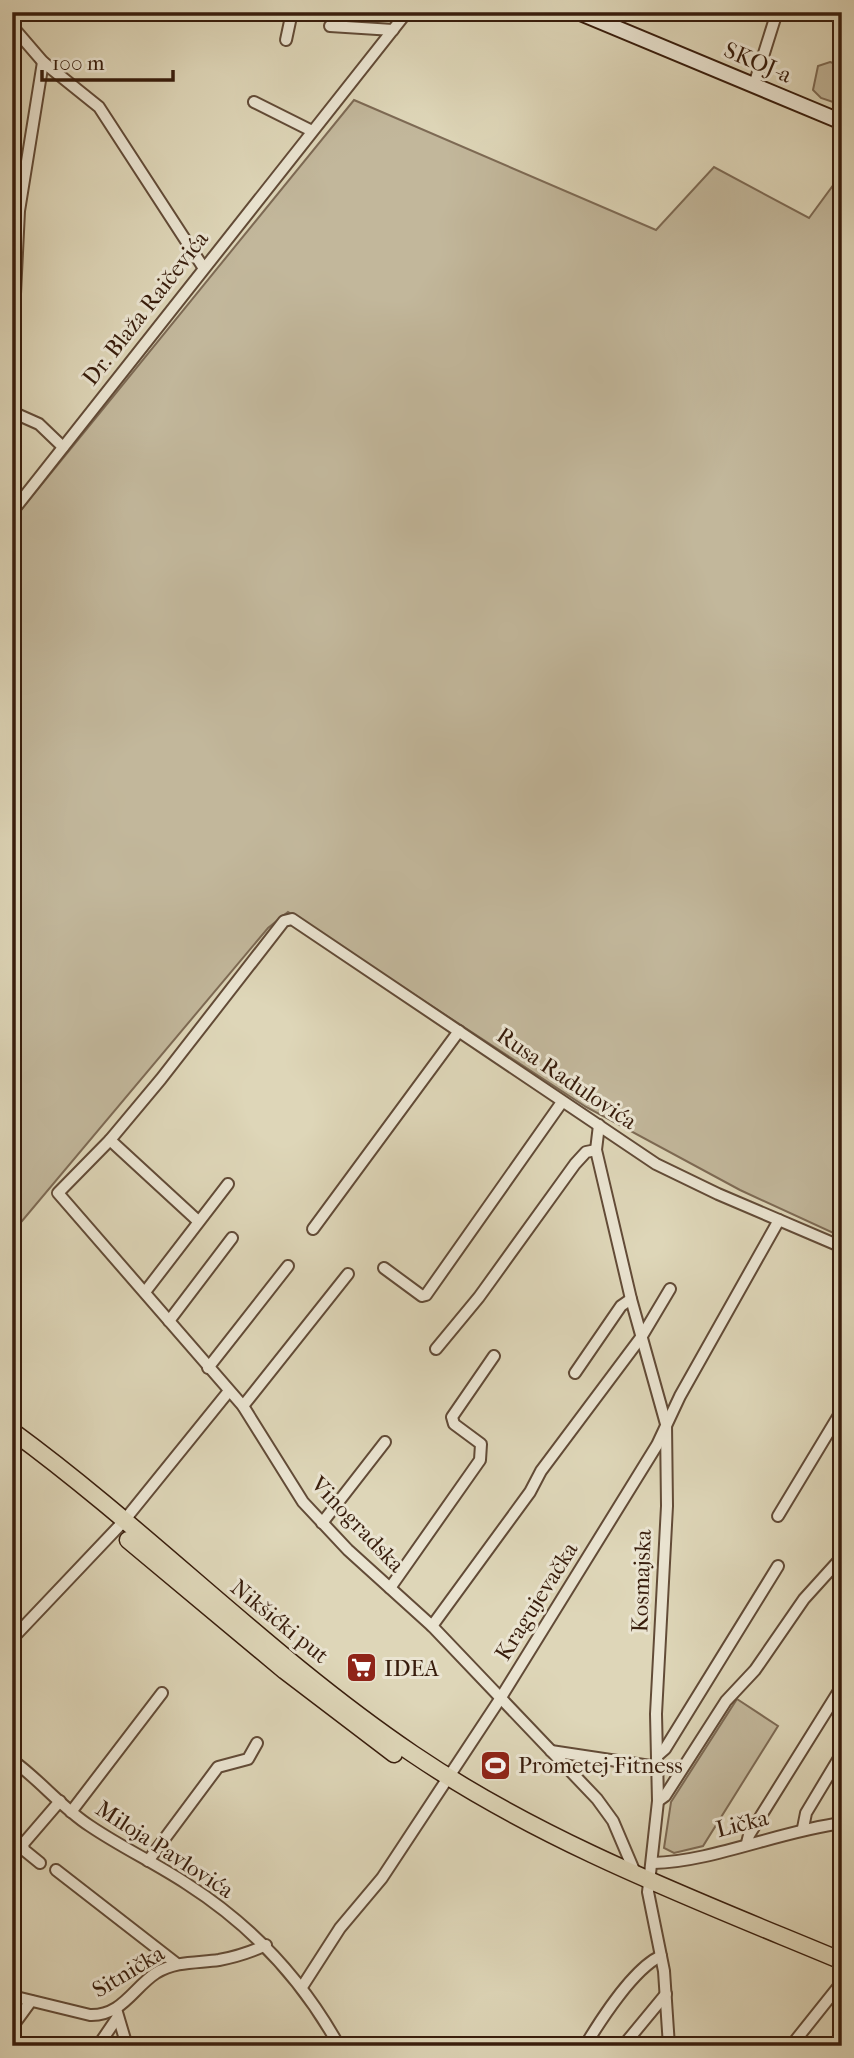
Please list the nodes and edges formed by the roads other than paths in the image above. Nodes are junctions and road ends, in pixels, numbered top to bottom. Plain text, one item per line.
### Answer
1 (292, 12) edge
2 (407, 12) edge
3 (578, 12) edge
4 (777, 12) edge
5 (599, 16) edge
6 (12, 26) edge
7 (330, 26) dead end
8 (393, 30) junction
9 (286, 40) dead end
10 (43, 62) junction
11 (754, 85) junction
12 (254, 102) dead end
13 (842, 122) edge
14 (312, 131) junction
15 (203, 267) junction
16 (12, 356) edge
17 (12, 373) edge
18 (13, 412) edge
19 (63, 447) junction
20 (12, 512) edge
21 (459, 1031) junction
22 (562, 1102) junction
23 (599, 1125) junction
24 (110, 1140) junction
25 (596, 1150) junction
26 (228, 1184) dead end
27 (779, 1220) junction
28 (198, 1221) junction
29 (313, 1229) dead end
30 (232, 1238) dead end
31 (842, 1247) edge
32 (288, 1266) dead end
33 (384, 1268) dead end
34 (348, 1274) dead end
35 (670, 1289) dead end
36 (145, 1292) junction
37 (631, 1299) junction
38 (169, 1321) junction
39 (642, 1336) junction
40 (436, 1349) dead end
41 (494, 1356) dead end
42 (208, 1367) junction
43 (575, 1373) dead end
44 (229, 1391) junction
45 (243, 1406) junction
46 (842, 1410) edge
47 (666, 1424) junction
48 (12, 1431) edge
49 (385, 1442) dead end
50 (12, 1445) edge
51 (778, 1516) dead end
52 (322, 1522) junction
53 (119, 1525) junction
54 (842, 1557) edge
55 (778, 1566) dead end
56 (390, 1588) junction
57 (432, 1626) junction
58 (12, 1639) edge
59 (842, 1686) edge
60 (162, 1693) dead end
61 (500, 1699) junction
62 (257, 1743) dead end
63 (551, 1751) junction
64 (842, 1753) edge
65 (12, 1760) edge
66 (657, 1762) junction
67 (447, 1782) junction
68 (60, 1801) junction
69 (658, 1801) junction
70 (71, 1812) junction
71 (842, 1823) edge
72 (803, 1828) junction
73 (747, 1843) junction
74 (148, 1861) junction
75 (40, 1863) dead end
76 (653, 1863) junction
77 (56, 1870) dead end
78 (644, 1878) junction
79 (266, 1945) junction
80 (660, 1956) junction
81 (842, 1961) edge
82 (177, 1964) junction
83 (842, 1982) edge
84 (302, 1987) junction
85 (666, 1994) junction
86 (12, 1996) edge
87 (31, 2001) junction
88 (116, 2014) junction
89 (12, 2027) edge
90 (97, 2046) edge
91 (127, 2046) edge
92 (340, 2046) edge
93 (585, 2046) edge
94 (623, 2046) edge
95 (669, 2046) edge
96 (792, 2046) edge

1 - 9 street
2 - 8 street, Dr. Blaža Raičevića
3 - 5 main road, SKOJ-a
4 - 11 street
5 - 11 main road, SKOJ-a
6 - 10 street
7 - 8 street
8 - 14 street, Dr. Blaža Raičevića
10 - 15 street
10 - 16 street
11 - 13 main road, SKOJ-a
12 - 14 street
14 - 15 street, Dr. Blaža Raičevića
15 - 19 street, Dr. Blaža Raičevića
17 - 18 street
18 - 19 street
19 - 20 street, Dr. Blaža Raičevića
21 - 22 street, Rusa Radulovića
21 - 24 street, Rusa Radulovića
21 - 29 street
22 - 23 street, Rusa Radulovića
22 - 33 street
23 - 25 street, Kosmajska
23 - 27 street, Rusa Radulovića
24 - 28 street
24 - 36 street, Vinogradska
25 - 37 street, Kosmajska
25 - 40 street
26 - 28 street
27 - 31 street, Rusa Radulovića
27 - 47 street, Kragujevačka
28 - 36 street
30 - 38 street
32 - 42 street
34 - 45 street
35 - 39 street
36 - 38 street, Vinogradska
37 - 39 street, Kosmajska
37 - 43 street
38 - 42 street, Vinogradska
39 - 47 street, Kosmajska
39 - 57 street
41 - 56 street
42 - 44 street, Vinogradska
44 - 45 street, Vinogradska
44 - 53 street
45 - 52 street, Vinogradska
46 - 51 street
47 - 61 street, Kragujevačka
47 - 66 street, Kosmajska
48 - 53 main road, Nikšićki put
49 - 52 street
50 - 53 main road
52 - 56 street, Vinogradska
53 - 58 street
53 - 67 main road, Nikšićki put
54 - 69 street
55 - 66 street
56 - 57 street, Vinogradska
57 - 61 street, Vinogradska
59 - 73 street
60 - 70 street
61 - 63 street, Vinogradska
61 - 67 street, Kragujevačka
62 - 74 street
63 - 66 street
63 - 78 street, Vinogradska
64 - 72 street
65 - 68 street, Miloja Pavlovića
66 - 69 street, Kosmajska
67 - 78 main road, Nikšićki put
67 - 84 street, Kragujevačka
68 - 70 street, Miloja Pavlovića
68 - 75 street
69 - 76 street, Kosmajska
70 - 74 street, Miloja Pavlovića
71 - 72 street, Lička
72 - 73 street, Lička
73 - 76 street, Lička
74 - 79 street, Miloja Pavlovića
76 - 78 street, Kosmajska
77 - 82 street
78 - 80 street, Kosmajska
78 - 81 main road, Nikšićki put
79 - 82 street, Sitnička
79 - 84 street, Miloja Pavlovića
80 - 85 street, Kosmajska
80 - 93 street
82 - 88 street, Sitnička
83 - 96 street
84 - 92 street, Miloja Pavlovića
85 - 94 street
85 - 95 street, Kosmajska
86 - 87 street, Sitnička
87 - 88 street, Sitnička
87 - 89 street
88 - 90 street
88 - 91 street

